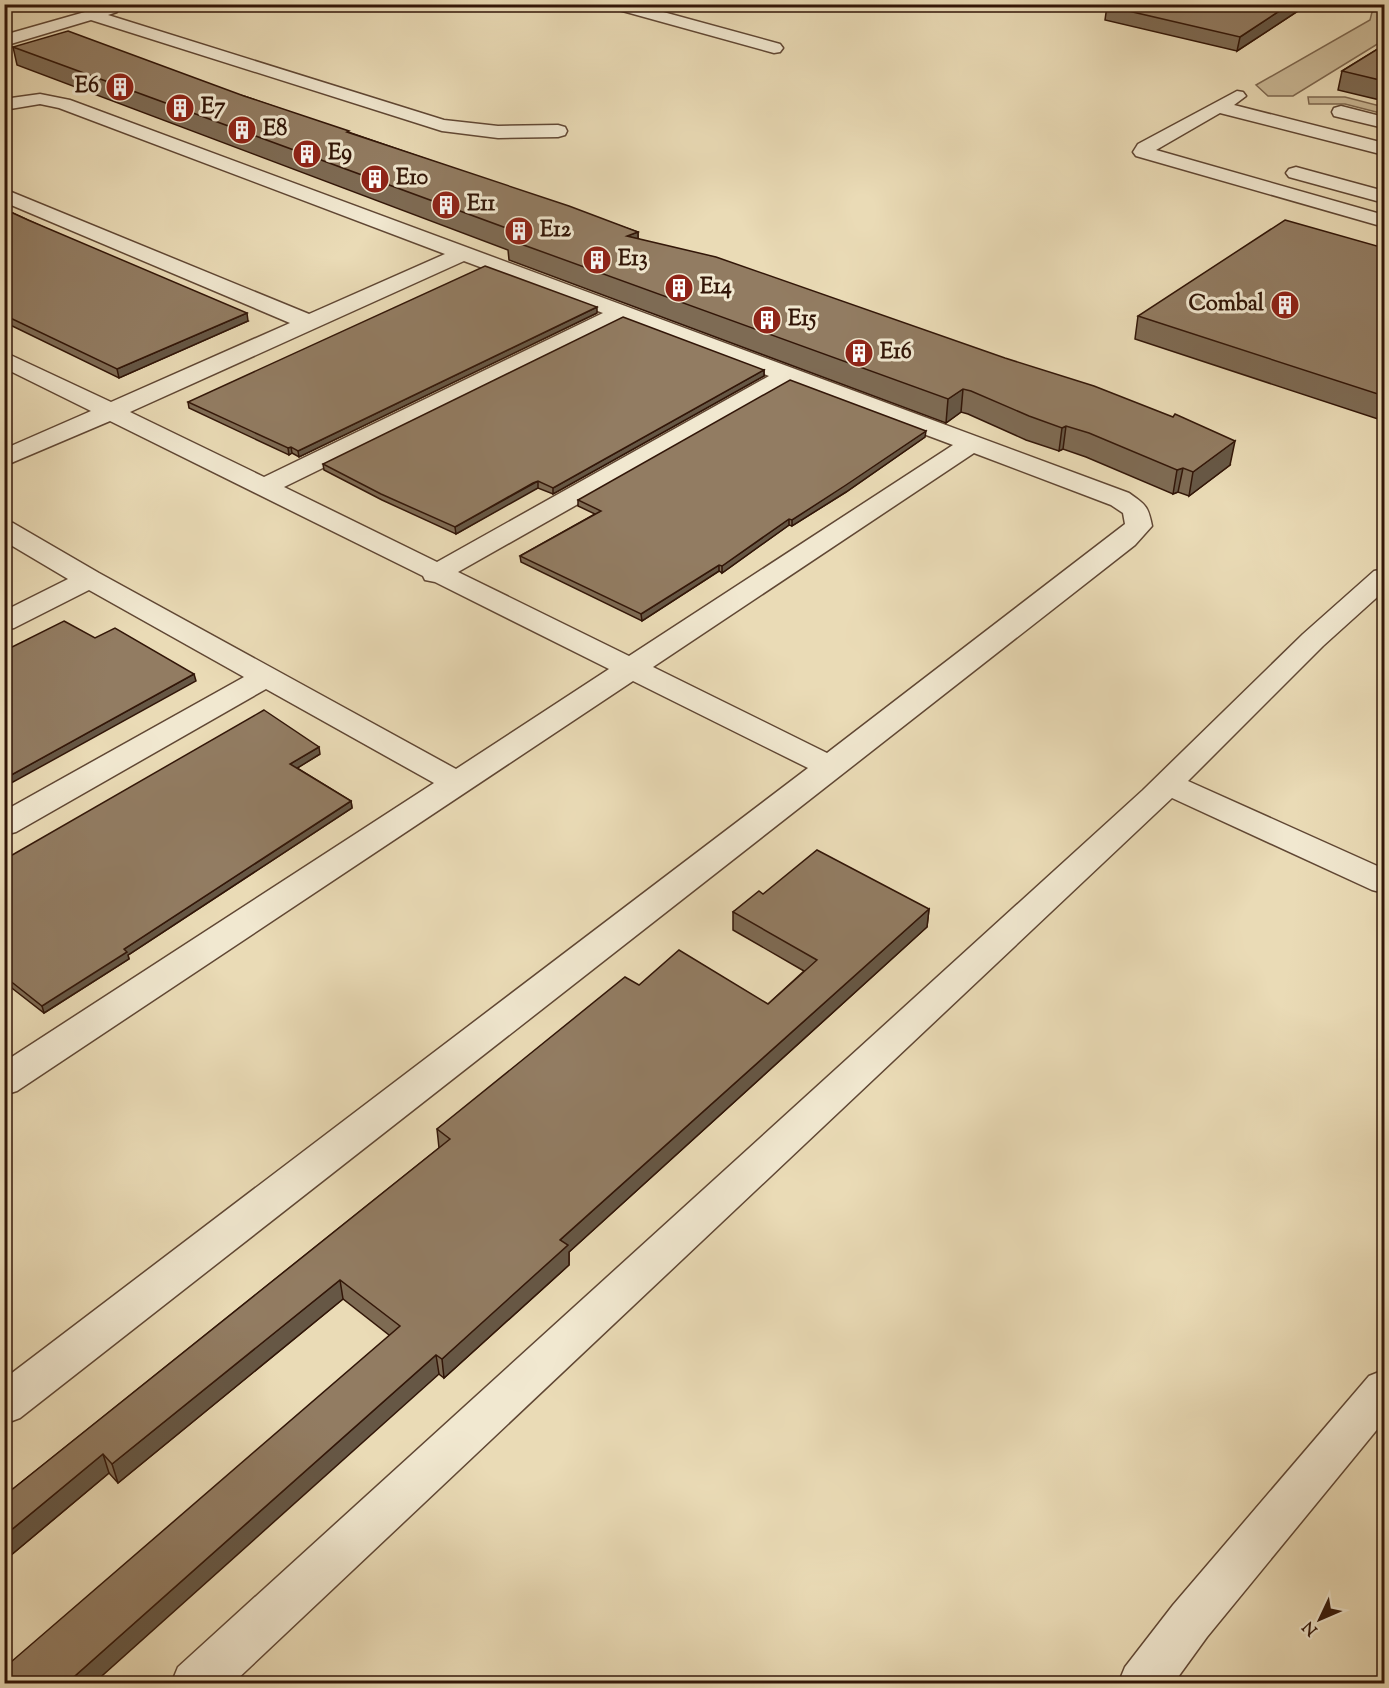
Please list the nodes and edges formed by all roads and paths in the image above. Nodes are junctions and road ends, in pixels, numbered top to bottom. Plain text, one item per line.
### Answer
1 (124, 4) edge
2 (614, 4) edge
3 (91, 15) junction
4 (4, 41) edge
5 (774, 48) dead end
6 (1237, 96) dead end
7 (4, 105) edge
8 (1341, 112) dead end
9 (1217, 117) junction
10 (1384, 123) edge
11 (558, 131) dead end
12 (1163, 138) junction
13 (1185, 144) dead end
14 (1376, 147) edge
15 (1274, 168) dead end
16 (4, 195) edge
17 (1384, 197) edge
18 (1384, 221) edge
19 (464, 253) junction
20 (623, 312) junction
21 (308, 322) junction
22 (4, 360) edge
23 (788, 375) junction
24 (110, 412) junction
25 (971, 444) junction
26 (4, 459) edge
27 (264, 487) junction
28 (4, 530) edge
29 (435, 574) junction
30 (1384, 577) edge
31 (89, 579) junction
32 (4, 622) edge
33 (628, 669) junction
34 (265, 677) junction
35 (829, 766) junction
36 (458, 783) junction
37 (1168, 784) junction
38 (4, 825) edge
39 (1384, 882) edge
40 (4, 1081) edge
41 (1384, 1389) edge
42 (4, 1405) edge
43 (196, 1683) edge
44 (1143, 1683) edge

1 - 3 street
2 - 5 street
3 - 4 street
3 - 11 street
6 - 9 street
7 - 19 street
8 - 10 street
9 - 12 street
9 - 14 street
12 - 13 street
12 - 18 street
15 - 17 street
16 - 21 street
19 - 20 street
19 - 21 street
20 - 23 street
20 - 27 street
21 - 24 street
22 - 24 street
23 - 25 street
23 - 29 street
24 - 26 street
24 - 27 street
25 - 33 street
25 - 35 street
27 - 29 street
28 - 31 street
29 - 33 street
30 - 37 street
31 - 32 street
31 - 34 street
33 - 35 street
33 - 36 street
34 - 36 street
34 - 38 street
35 - 42 street
36 - 40 street
37 - 39 street
37 - 43 street
41 - 44 street

